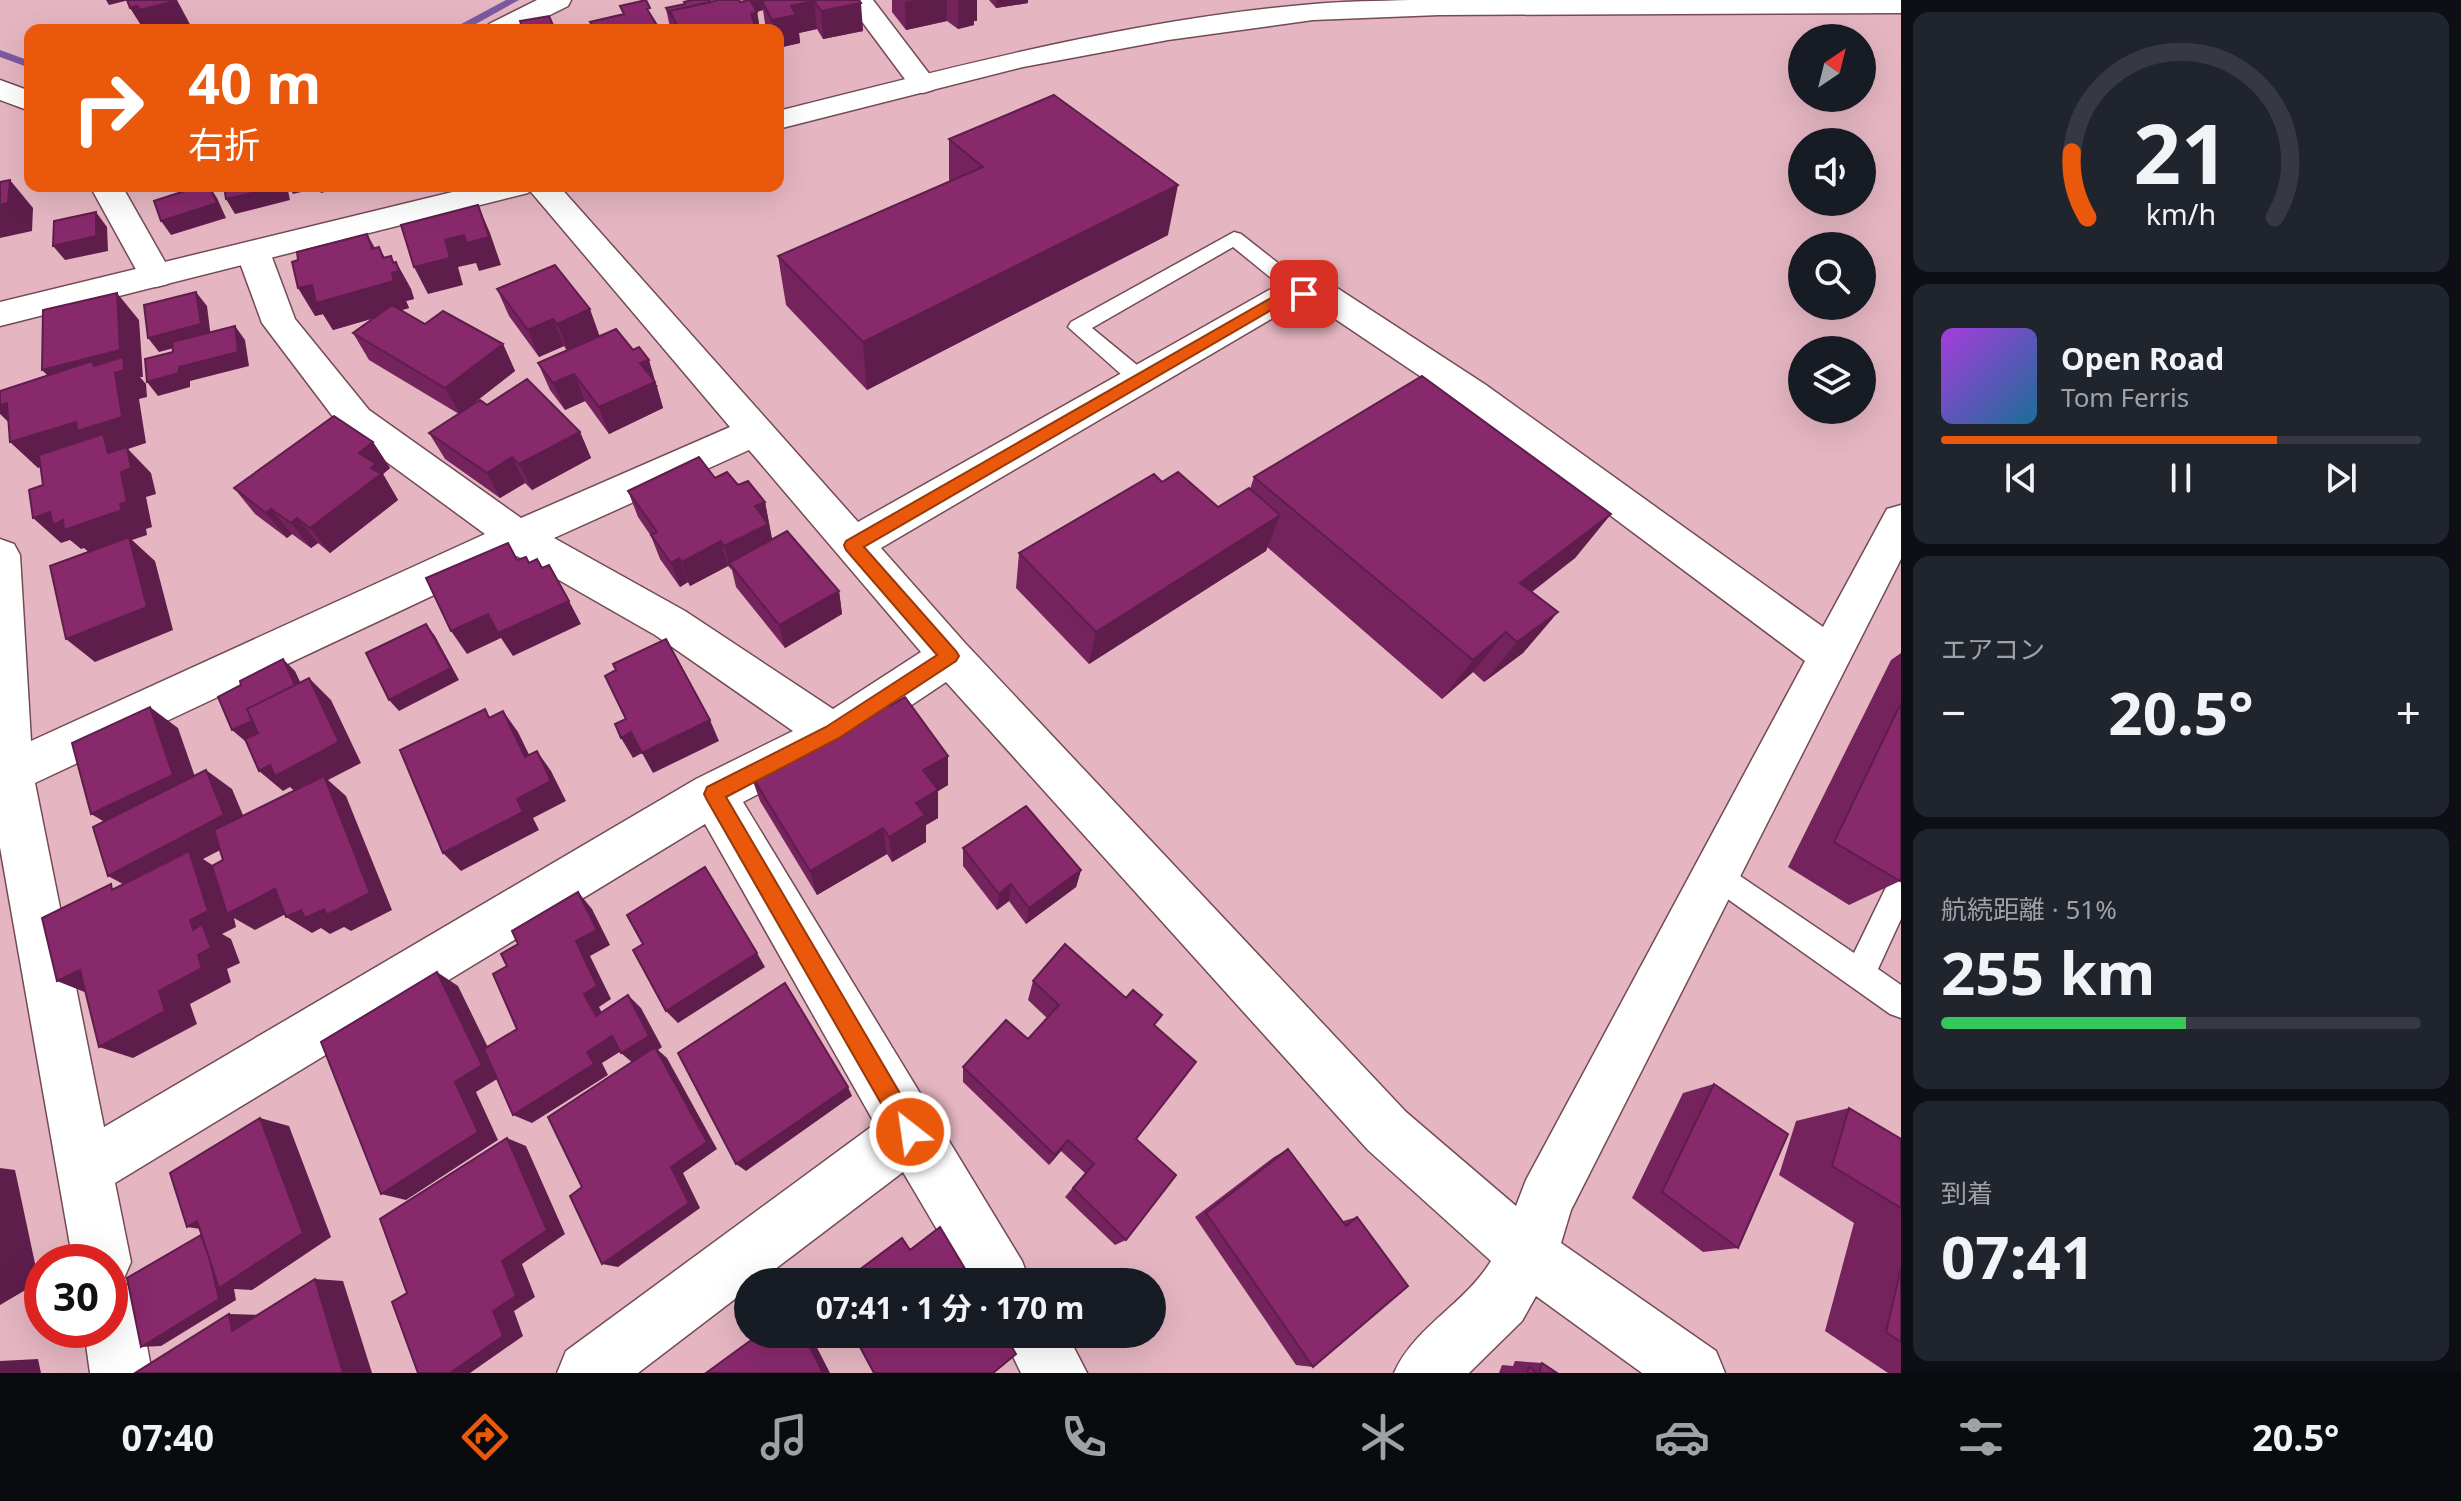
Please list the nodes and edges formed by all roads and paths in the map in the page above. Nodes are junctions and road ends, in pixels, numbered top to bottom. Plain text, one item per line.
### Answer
1 (558, 0) edge
2 (859, 0) edge
3 (1901, 5) edge
4 (511, 24) edge
5 (923, 84) junction
6 (0, 89) edge
7 (24, 99) edge
8 (784, 119) edge
9 (109, 192) edge
10 (492, 192) edge
11 (547, 192) edge
12 (253, 252) junction
13 (156, 276) junction
14 (1304, 294) junction
15 (0, 314) edge
16 (1140, 379) junction
17 (754, 432) junction
18 (1901, 520) edge
19 (518, 537) junction
20 (852, 545) junction
21 (0, 555) edge
22 (1829, 655) junction
23 (950, 656) junction
24 (833, 733) junction
25 (10, 773) junction
26 (713, 794) junction
27 (1715, 873) junction
28 (1901, 887) edge
29 (1860, 974) junction
30 (1901, 1003) edge
31 (910, 1132) junction
32 (86, 1169) junction
33 (99, 1244) edge
34 (1528, 1255) junction
35 (993, 1268) edge
36 (117, 1348) edge
37 (1041, 1348) edge
38 (121, 1373) edge
39 (588, 1373) edge
40 (1056, 1373) edge
41 (1425, 1373) edge
42 (1694, 1373) edge

1 - 4 street
2 - 5 street
3 - 5 street
5 - 8 street
6 - 7 street
9 - 13 street
10 - 12 street
11 - 17 street
12 - 13 street
12 - 19 street
13 - 15 street
14 - 16 street
14 - 16 lane
14 - 22 street
16 - 20 street
17 - 19 street
17 - 20 street
18 - 22 street
19 - 24 street
19 - 25 street
20 - 23 street
21 - 25 street
22 - 27 street
23 - 24 street
23 - 34 street
24 - 26 street
25 - 32 street
26 - 31 street
26 - 32 street
27 - 29 lane
27 - 34 street
28 - 29 lane
29 - 30 lane
31 - 35 street
31 - 39 street
32 - 33 street
34 - 41 street
34 - 42 street
36 - 38 street
37 - 40 street

